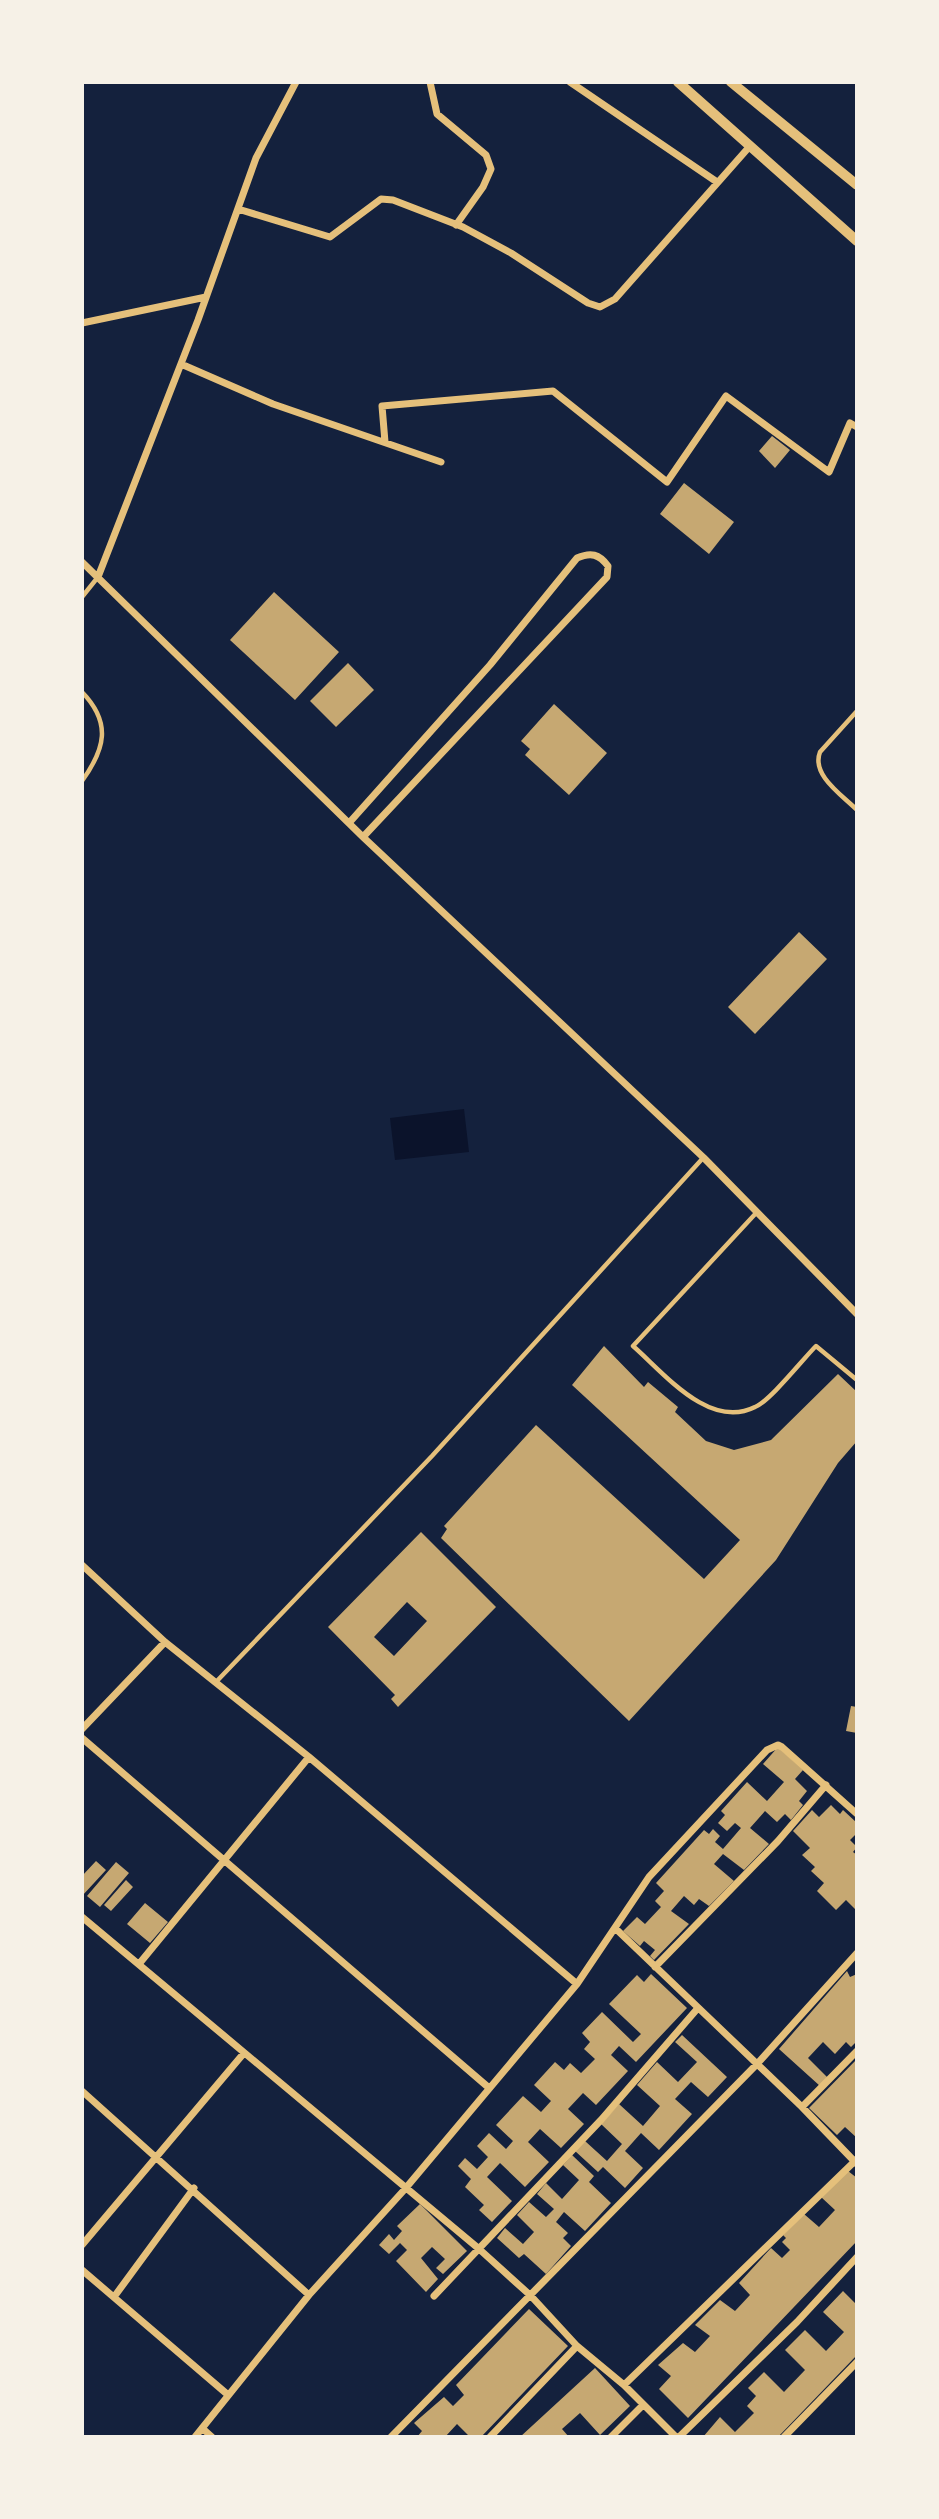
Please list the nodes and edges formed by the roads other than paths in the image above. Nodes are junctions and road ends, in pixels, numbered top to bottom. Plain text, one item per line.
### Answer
1 (296, 82) edge
2 (430, 82) edge
3 (570, 82) edge
4 (678, 82) edge
5 (732, 82) edge
6 (750, 146) junction
7 (717, 182) junction
8 (857, 185) edge
9 (238, 209) junction
10 (456, 225) junction
11 (857, 241) edge
12 (206, 297) junction
13 (82, 323) edge
14 (181, 364) junction
15 (857, 427) edge
16 (385, 442) junction
17 (441, 462) dead end
18 (82, 562) edge
19 (98, 577) junction
20 (82, 597) edge
21 (82, 692) edge
22 (857, 711) edge
23 (82, 781) edge
24 (857, 810) edge
25 (349, 823) junction
26 (363, 837) junction
27 (704, 1157) junction
28 (757, 1212) junction
29 (857, 1314) edge
30 (857, 1380) edge
31 (82, 1565) edge
32 (165, 1642) junction
33 (216, 1682) junction
34 (82, 1728) edge
35 (82, 1738) edge
36 (309, 1757) junction
37 (826, 1785) junction
38 (857, 1814) edge
39 (227, 1859) junction
40 (82, 1917) edge
41 (615, 1928) junction
42 (857, 1952) edge
43 (139, 1964) junction
44 (655, 1967) junction
45 (576, 1984) junction
46 (698, 2007) junction
47 (857, 2051) edge
48 (244, 2053) junction
49 (757, 2064) junction
50 (488, 2087) junction
51 (82, 2091) edge
52 (802, 2107) junction
53 (156, 2154) junction
54 (856, 2162) edge
55 (194, 2188) junction
56 (405, 2189) junction
57 (82, 2245) edge
58 (478, 2248) junction
59 (857, 2257) edge
60 (82, 2270) edge
61 (309, 2295) junction
62 (434, 2296) dead end
63 (531, 2296) junction
64 (114, 2297) junction
65 (577, 2346) junction
66 (857, 2362) edge
67 (624, 2385) junction
68 (227, 2394) junction
69 (643, 2405) junction
70 (202, 2428) junction
71 (195, 2437) edge
72 (212, 2437) edge
73 (391, 2437) edge
74 (490, 2437) edge
75 (611, 2437) edge
76 (677, 2437) edge
77 (784, 2437) edge

1 - 9 street
2 - 10 street
3 - 7 street
4 - 6 main road
5 - 8 main road
6 - 7 street
6 - 11 main road
7 - 10 street
9 - 10 street
9 - 12 street
12 - 13 street
12 - 14 street
14 - 16 street
14 - 19 street
15 - 16 street
16 - 17 street
18 - 19 street
19 - 20 lane
19 - 25 street
21 - 23 lane
22 - 24 lane
25 - 26 street
25 - 26 street
26 - 27 street
27 - 28 street
27 - 33 lane
28 - 29 street
28 - 30 lane
31 - 32 street
32 - 33 street
32 - 34 street
33 - 36 street
35 - 39 street
36 - 39 street
36 - 45 street
37 - 38 street
37 - 41 street
37 - 44 street
39 - 43 street
39 - 50 street
40 - 43 street
41 - 44 street
41 - 45 street
42 - 49 street
43 - 48 street
44 - 46 street
45 - 50 street
46 - 49 street
46 - 58 street
47 - 52 street
48 - 53 street
48 - 56 street
49 - 52 street
49 - 63 street
50 - 56 street
51 - 53 street
52 - 54 street
53 - 55 street
53 - 57 street
54 - 67 street
55 - 61 street
55 - 64 street
56 - 58 street
56 - 61 street
58 - 62 street
58 - 63 street
59 - 76 street
60 - 64 street
61 - 68 street
63 - 65 street
63 - 73 street
64 - 68 street
65 - 67 street
65 - 74 street
66 - 77 street
67 - 69 street
68 - 70 street
69 - 75 street
69 - 76 street
70 - 71 street
70 - 72 street

